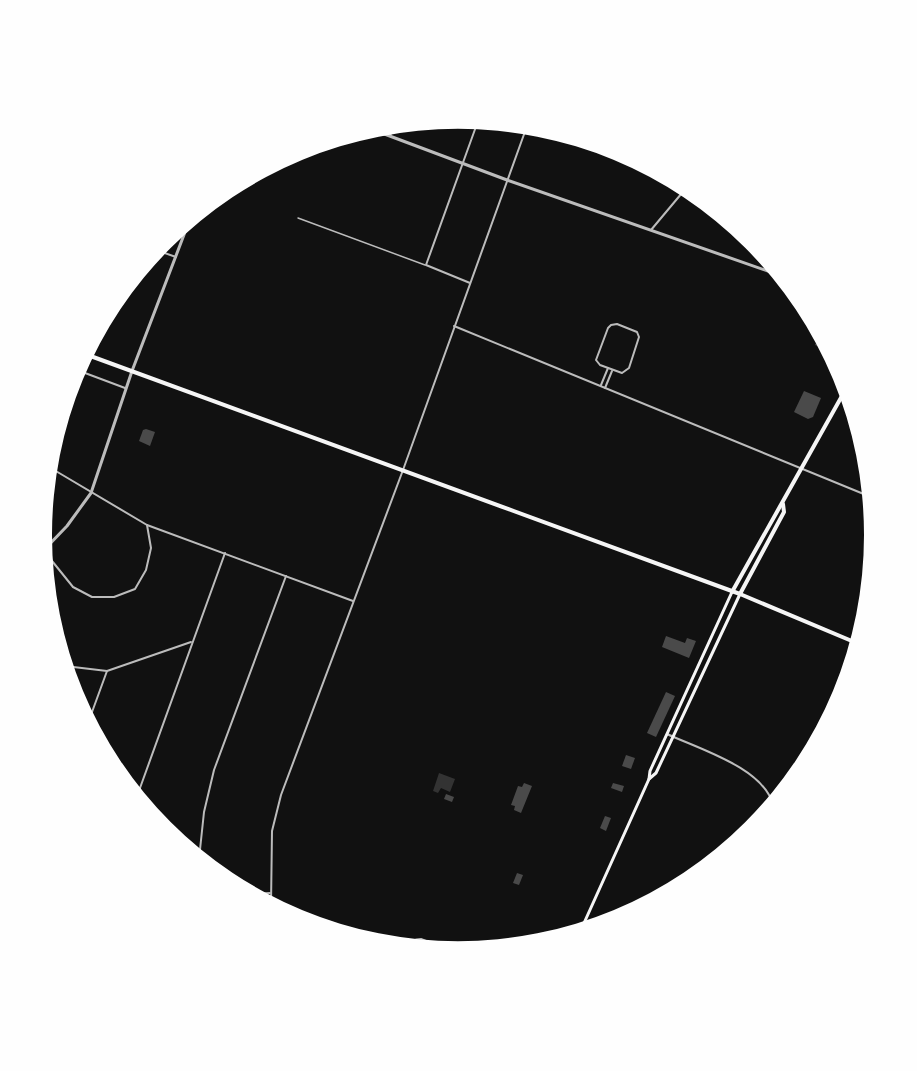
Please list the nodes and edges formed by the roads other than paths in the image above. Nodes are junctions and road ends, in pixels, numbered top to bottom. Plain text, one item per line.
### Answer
1 (475, 130) edge
2 (524, 135) edge
3 (390, 136) edge
4 (462, 163) junction
5 (507, 180) junction
6 (680, 196) edge
7 (298, 218) dead end
8 (651, 230) junction
9 (184, 236) edge
10 (166, 253) edge
11 (177, 257) junction
12 (426, 265) junction
13 (766, 270) edge
14 (470, 283) junction
15 (454, 326) junction
16 (94, 357) edge
17 (610, 369) junction
18 (132, 371) junction
19 (86, 373) edge
20 (601, 386) junction
21 (126, 388) junction
22 (605, 388) junction
23 (841, 398) edge
24 (801, 468) junction
25 (403, 470) junction
26 (58, 472) edge
27 (91, 493) junction
28 (862, 493) edge
29 (783, 503) junction
30 (147, 525) junction
31 (52, 542) edge
32 (225, 553) junction
33 (53, 562) edge
34 (286, 576) junction
35 (732, 592) junction
36 (740, 594) junction
37 (353, 601) junction
38 (851, 641) edge
39 (191, 642) junction
40 (75, 667) edge
41 (106, 672) junction
42 (92, 711) edge
43 (667, 734) junction
44 (673, 737) junction
45 (649, 779) junction
46 (140, 788) edge
47 (770, 796) edge
48 (200, 849) edge
49 (266, 893) edge
50 (270, 893) joint
51 (585, 921) edge

1 - 4 street
2 - 5 street
3 - 4 street
4 - 5 street
4 - 12 street
5 - 8 street
5 - 14 street
6 - 8 street
7 - 12 lane
8 - 13 street
9 - 11 street
10 - 11 street
11 - 18 street
12 - 14 street
14 - 15 street
15 - 20 street
15 - 25 street
16 - 18 main road
17 - 17 street
17 - 20 street
17 - 22 street
18 - 21 street
18 - 25 main road
19 - 21 street
20 - 22 street
21 - 27 street
22 - 24 street
23 - 24 main road
24 - 28 street
24 - 29 main road
25 - 35 main road
25 - 37 street
26 - 27 street
27 - 30 street
27 - 31 street
29 - 35 main road
29 - 36 main road
30 - 32 street
30 - 33 street
32 - 34 street
32 - 39 street
34 - 37 street
34 - 48 street
35 - 36 main road
35 - 43 main road
36 - 38 main road
36 - 44 main road
37 - 50 street
39 - 41 street
39 - 46 street
40 - 41 street
41 - 42 street
43 - 44 street
43 - 45 main road
44 - 45 main road
44 - 47 street
45 - 51 main road
49 - 50 street

